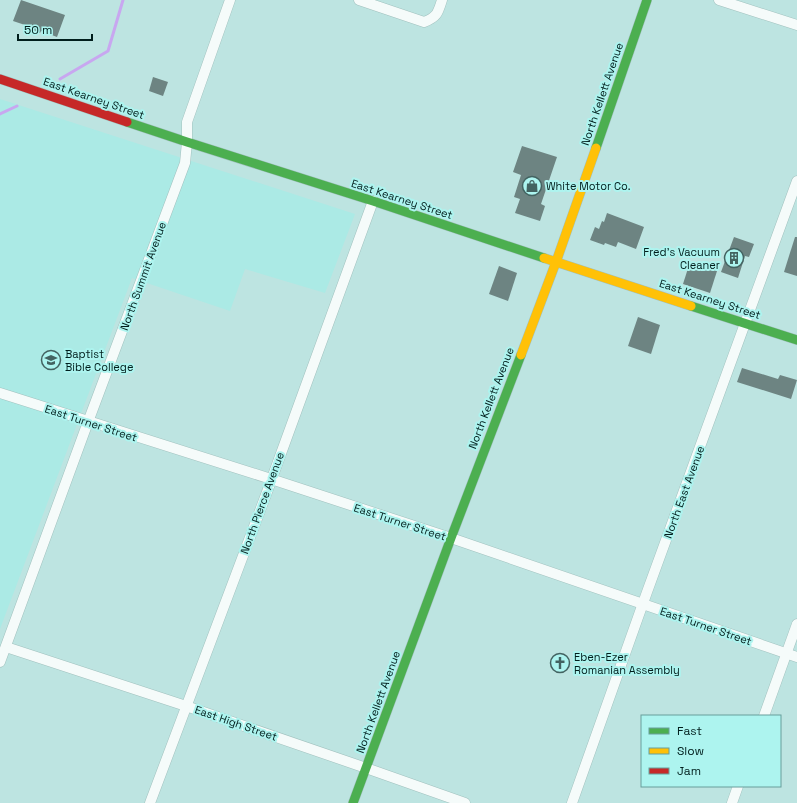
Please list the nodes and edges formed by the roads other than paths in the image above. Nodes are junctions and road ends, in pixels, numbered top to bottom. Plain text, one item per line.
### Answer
1 (230, 0) edge
2 (359, 0) edge
3 (442, 0) edge
4 (647, 0) edge
5 (719, 0) edge
6 (797, 25) edge
7 (0, 79) edge
8 (187, 142) junction
9 (797, 182) edge
10 (373, 201) junction
11 (556, 262) junction
12 (745, 323) junction
13 (797, 340) edge
14 (0, 393) edge
15 (88, 422) junction
16 (271, 479) junction
17 (451, 538) junction
18 (643, 604) junction
19 (797, 624) edge
20 (6, 647) junction
21 (787, 653) junction
22 (797, 657) edge
23 (0, 662) edge
24 (186, 706) junction
25 (764, 715) edge
26 (366, 768) junction
27 (738, 787) edge
28 (150, 803) edge
29 (353, 803) edge
30 (465, 803) edge
31 (572, 803) edge
32 (732, 803) edge

1 - 8 street, North Summit Avenue
2 - 3 street
4 - 11 street, North Kellett Avenue
5 - 6 street
7 - 8 street, East Kearney Street
8 - 10 street, East Kearney Street
8 - 15 street, North Summit Avenue
9 - 12 street, North East Avenue
10 - 11 street, East Kearney Street
10 - 16 street, North Pierce Avenue
11 - 12 street, East Kearney Street
11 - 17 street, North Kellett Avenue
12 - 13 street, East Kearney Street
12 - 18 street, North East Avenue
14 - 15 street, East Turner Street
15 - 16 street, East Turner Street
15 - 20 street, North Summit Avenue
16 - 17 street, East Turner Street
16 - 24 street, North Pierce Avenue
17 - 18 street, East Turner Street
17 - 26 street, North Kellett Avenue
18 - 21 street, East Turner Street
18 - 31 street, North East Avenue
19 - 21 street
20 - 23 street, North Summit Avenue
20 - 24 street, East High Street
21 - 22 street, East Turner Street
21 - 25 street
24 - 26 street, East High Street
24 - 28 street, North Pierce Avenue
26 - 29 street, North Kellett Avenue
26 - 30 street, East High Street
27 - 32 street

